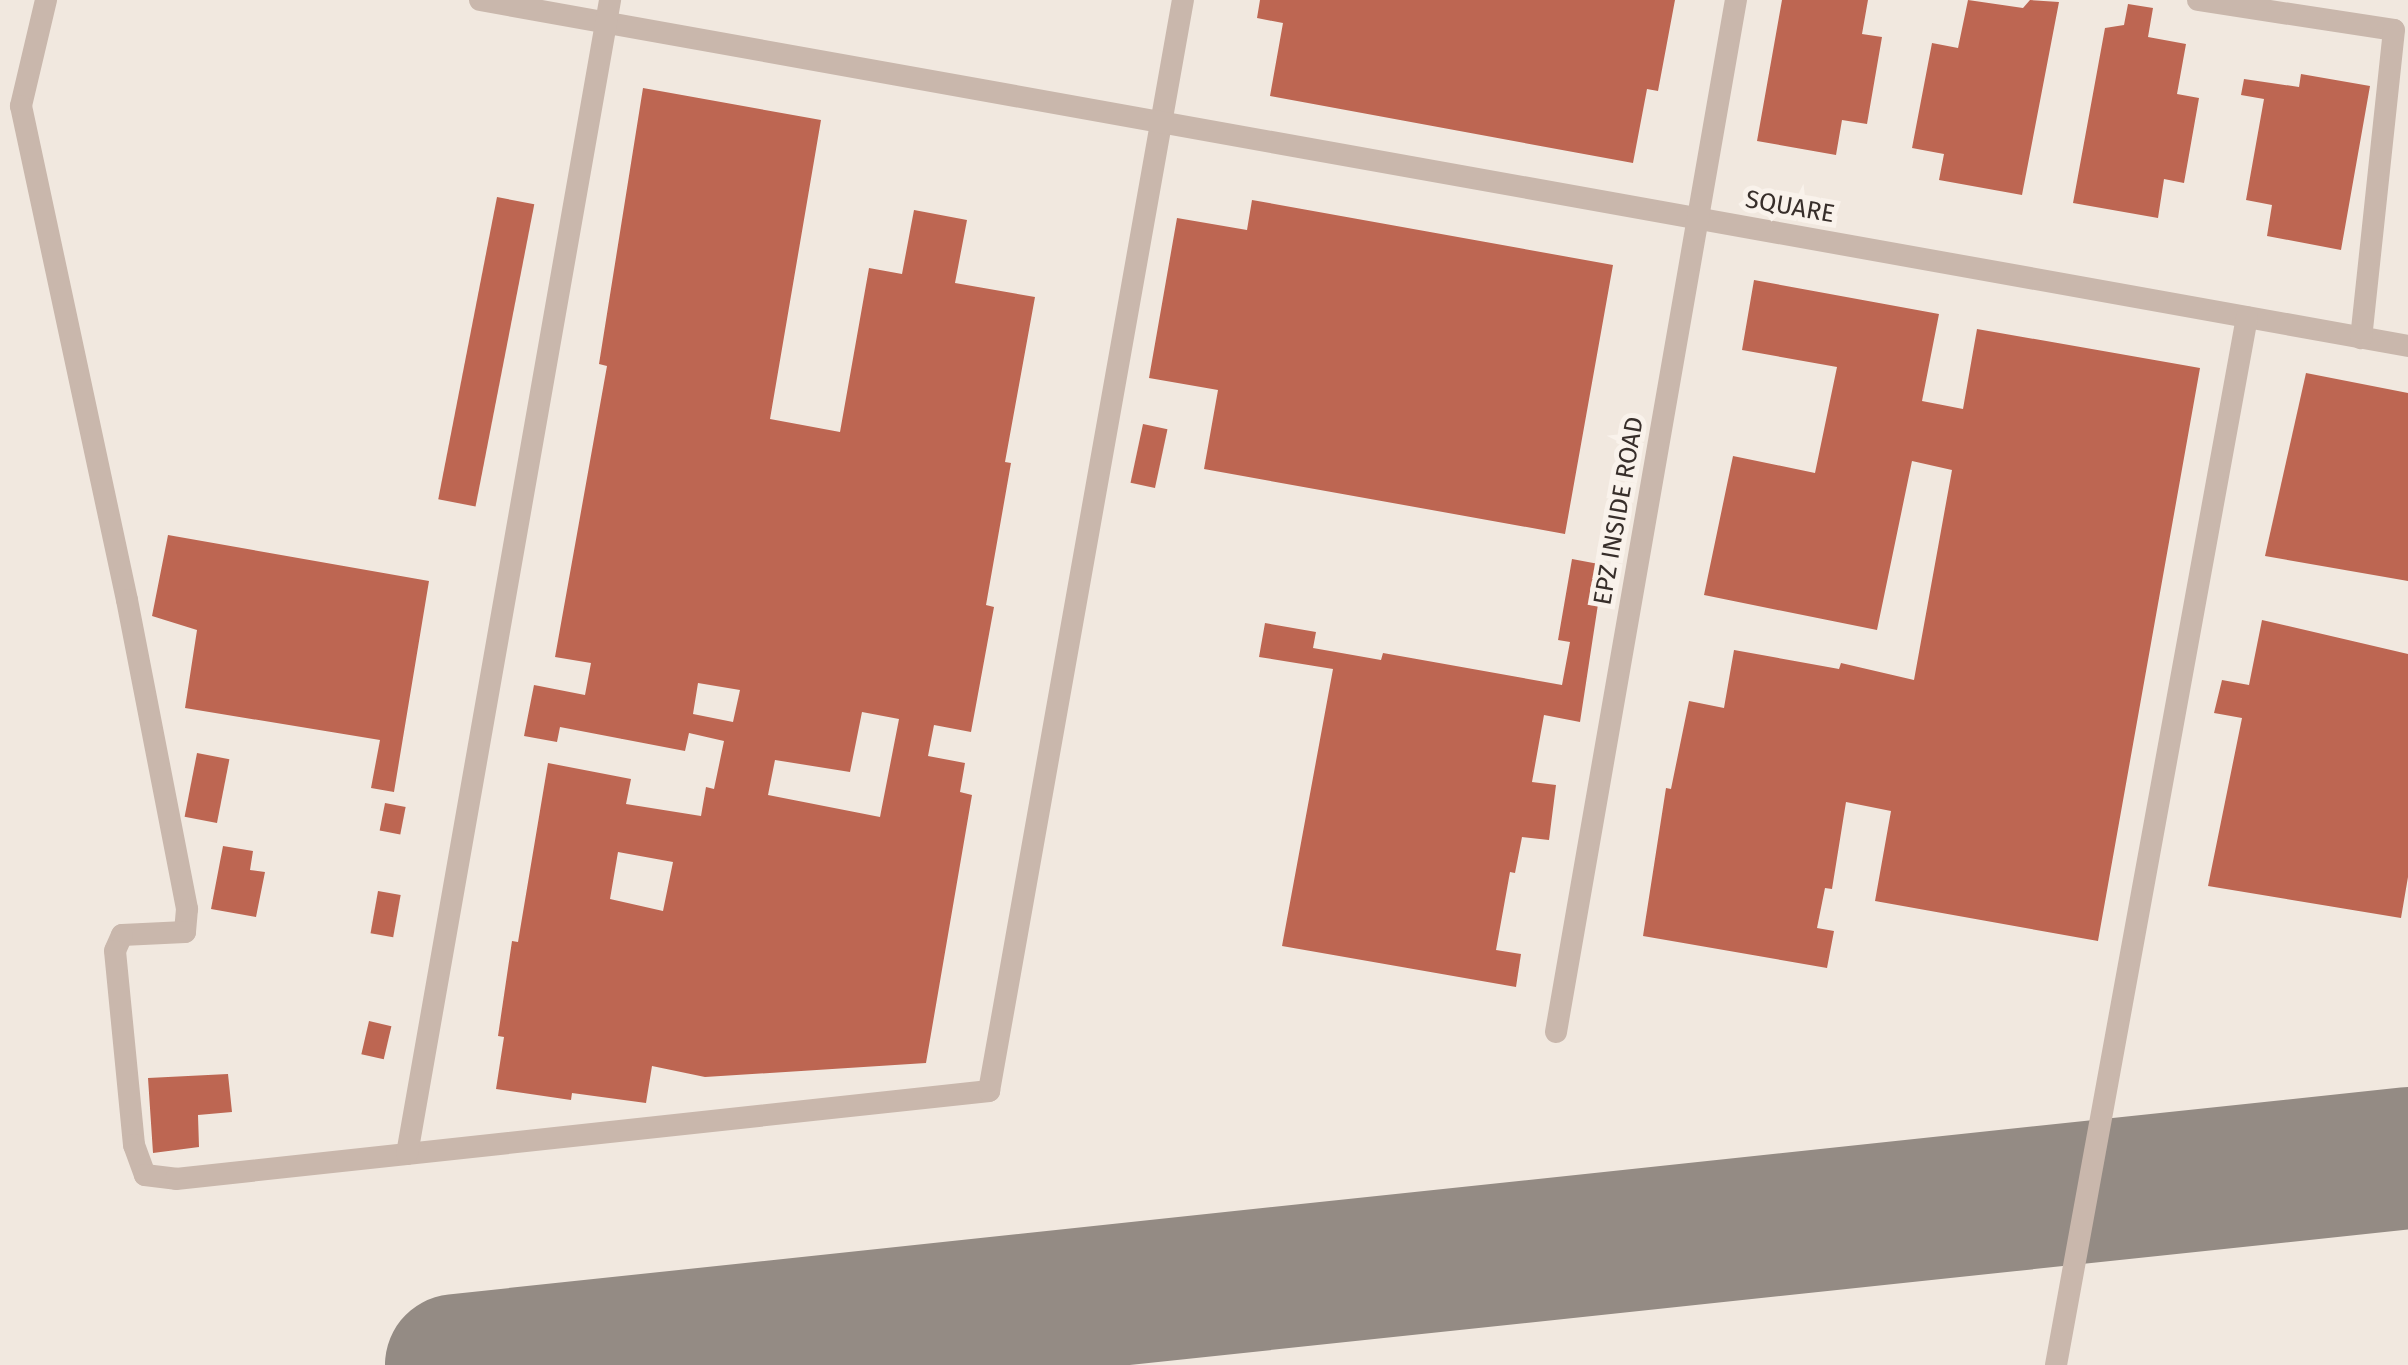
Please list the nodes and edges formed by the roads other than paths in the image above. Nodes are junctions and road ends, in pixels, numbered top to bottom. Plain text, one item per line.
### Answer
1 (46, 0) edge
2 (480, 0) edge
3 (1183, 0) edge
4 (1736, 0) edge
5 (2198, 0) edge
6 (2207, 1) edge
7 (608, 11) edge
8 (1163, 123) junction
9 (1698, 218) junction
10 (2246, 317) junction
11 (2361, 338) junction
12 (2408, 346) edge
13 (1556, 1032) dead end
14 (407, 1154) junction
15 (2056, 1365) edge

1 - 14 lane
2 - 7 lane, SQUARE
3 - 8 lane
4 - 9 lane, EPZ INSIDE ROAD
5 - 6 lane
6 - 11 lane
7 - 8 lane, SQUARE
7 - 14 lane
8 - 9 lane, SQUARE
8 - 14 lane
9 - 10 lane, SQUARE
9 - 13 lane, EPZ INSIDE ROAD
10 - 11 lane, SQUARE
10 - 15 lane
11 - 12 lane, SQUARE

